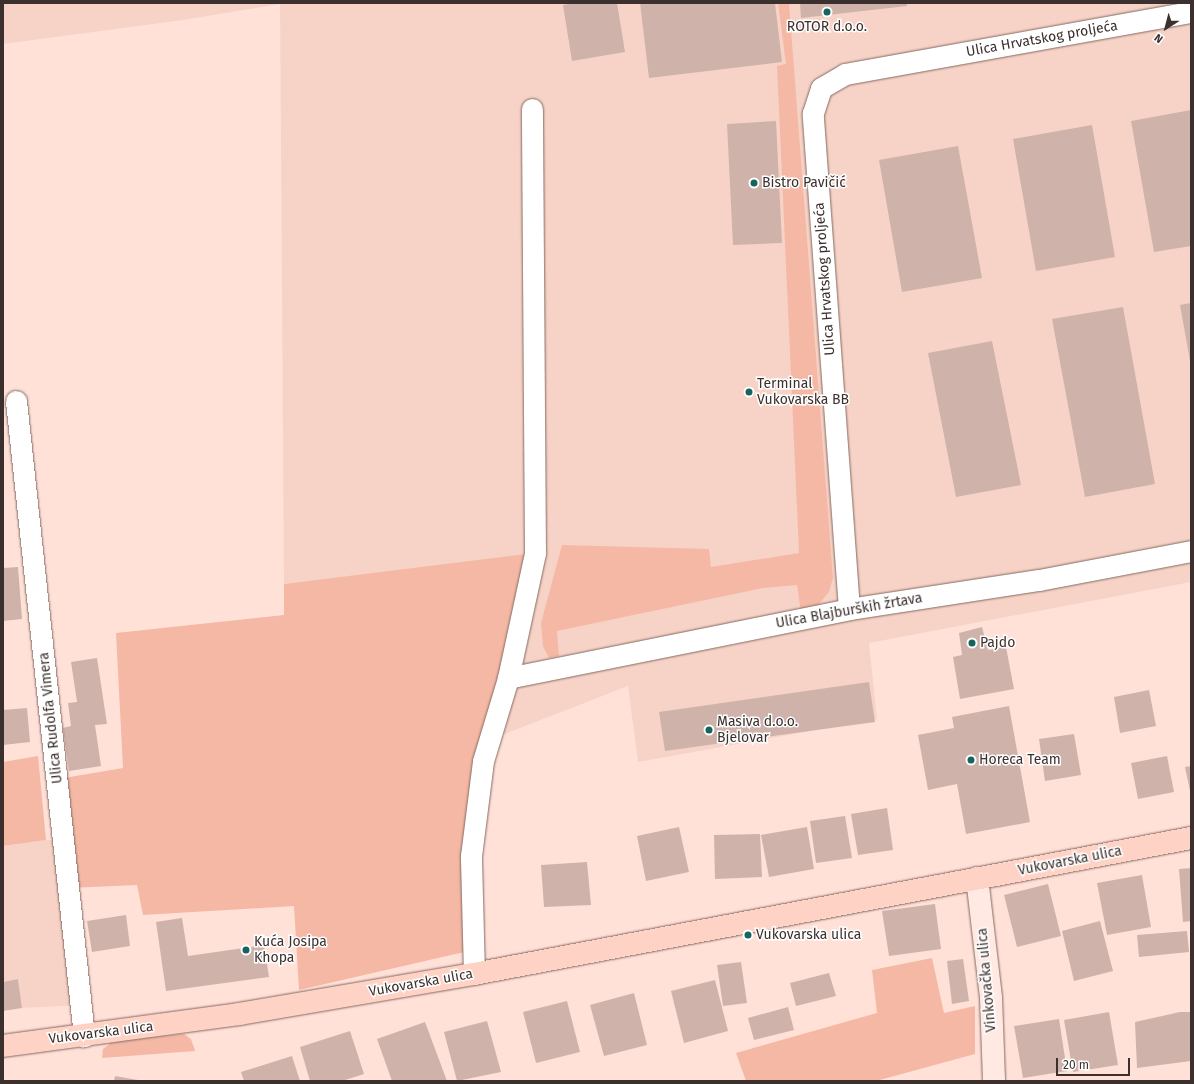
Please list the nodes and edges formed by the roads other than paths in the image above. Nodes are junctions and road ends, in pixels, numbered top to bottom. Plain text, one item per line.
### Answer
1 (1191, 12) edge
2 (532, 109) dead end
3 (16, 401) dead end
4 (1191, 551) edge
5 (848, 609) junction
6 (508, 678) junction
7 (1191, 838) edge
8 (977, 878) junction
9 (474, 974) junction
10 (84, 1036) junction
11 (3, 1046) edge
12 (994, 1081) edge

1 - 5 street, Ulica Hrvatskog proljeća
2 - 6 street
3 - 10 street, Ulica Rudolfa Vimera
4 - 5 street, Ulica Blajburških žrtava
5 - 6 street, Ulica Blajburških žrtava
6 - 9 street
7 - 8 main road, Vukovarska ulica
8 - 9 main road, Vukovarska ulica
8 - 12 street, Vinkovačka ulica
9 - 10 main road, Vukovarska ulica
10 - 11 main road, Vukovarska ulica

